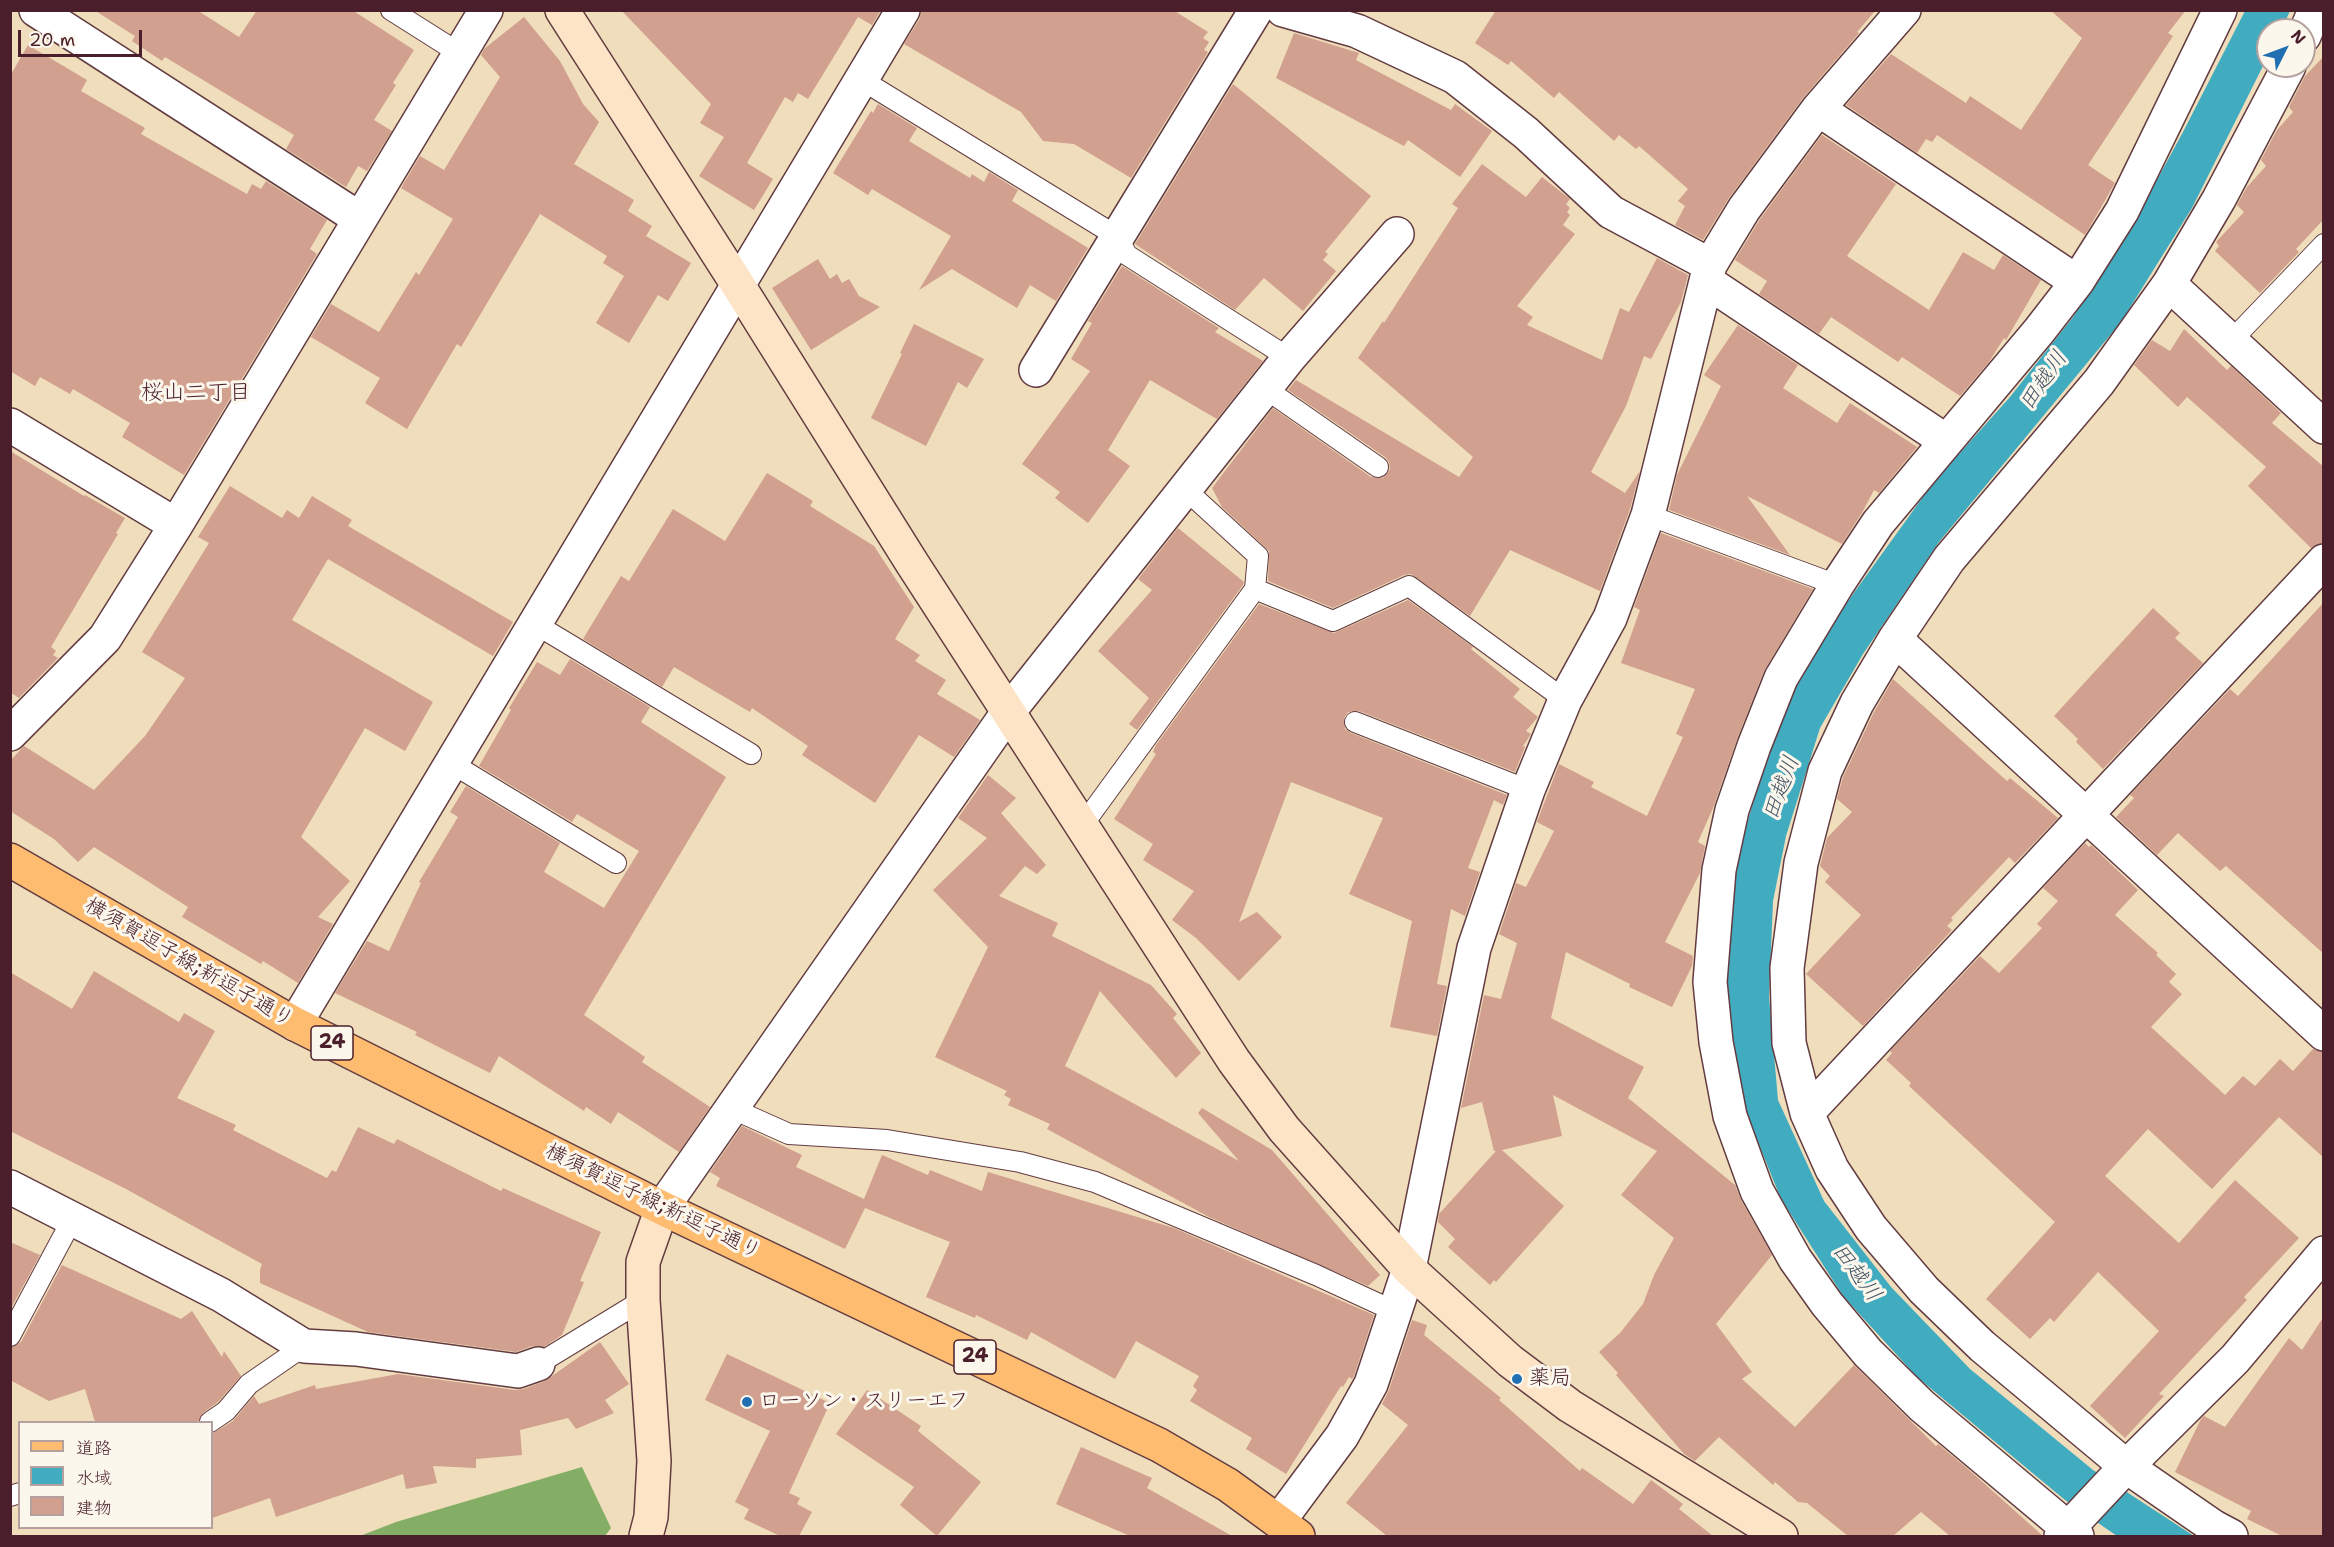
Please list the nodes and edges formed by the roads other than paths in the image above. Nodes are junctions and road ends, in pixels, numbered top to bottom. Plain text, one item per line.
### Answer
1 (36, 10) edge
2 (391, 10) edge
3 (486, 10) edge
4 (562, 10) edge
5 (903, 10) edge
6 (1256, 10) edge
7 (1283, 10) edge
8 (1904, 10) edge
9 (2220, 10) edge
10 (459, 52) junction
11 (2283, 78) edge
12 (862, 80) junction
13 (1818, 109) junction
14 (360, 219) junction
15 (1397, 234) dead end
16 (1117, 237) junction
17 (2324, 244) edge
18 (1708, 273) junction
19 (2077, 282) junction
20 (2169, 284) junction
21 (738, 285) junction
22 (2231, 341) junction
23 (1289, 358) junction
24 (1036, 370) dead end
25 (1266, 389) junction
26 (10, 425) edge
27 (2324, 427) edge
28 (1946, 441) junction
29 (1378, 467) dead end
30 (1186, 490) junction
31 (1648, 515) junction
32 (176, 525) junction
33 (2324, 561) edge
34 (1837, 585) junction
35 (1255, 589) junction
36 (537, 625) junction
37 (1894, 639) junction
38 (1565, 700) junction
39 (1009, 711) junction
40 (1355, 722) dead end
41 (10, 734) edge
42 (751, 754) dead end
43 (451, 763) junction
44 (1528, 790) junction
45 (2087, 814) junction
46 (1082, 826) junction
47 (10, 860) edge
48 (616, 863) dead end
49 (295, 1024) junction
50 (2324, 1034) edge
51 (733, 1109) junction
52 (1807, 1113) junction
53 (10, 1187) edge
54 (662, 1208) junction
55 (73, 1218) junction
56 (2324, 1253) edge
57 (1409, 1269) junction
58 (643, 1300) junction
59 (1394, 1311) junction
60 (10, 1336) edge
61 (304, 1346) junction
62 (538, 1364) joint
63 (211, 1421) edge
64 (2123, 1471) junction
65 (1288, 1529) edge
66 (2070, 1530) edge
67 (646, 1536) edge
68 (1780, 1536) edge
69 (2231, 1536) edge

1 - 14 street
2 - 10 lane
3 - 10 street
4 - 21 street
5 - 12 street
6 - 16 street
7 - 18 street
8 - 13 street
9 - 19 street
10 - 14 street
11 - 20 street
12 - 16 lane
12 - 21 street
13 - 18 street
13 - 19 street
14 - 32 street
15 - 23 street
16 - 23 lane
16 - 24 street
17 - 22 lane
18 - 28 street
18 - 31 street
19 - 28 street
20 - 22 street
20 - 37 street
21 - 36 street
21 - 39 street
22 - 27 street
23 - 25 street
25 - 29 lane
25 - 30 street
26 - 32 street
28 - 34 street
30 - 35 lane
30 - 39 street
31 - 34 lane
31 - 38 street
32 - 41 street
33 - 45 street
34 - 66 street
35 - 38 lane
35 - 46 lane
36 - 42 lane
36 - 43 street
37 - 45 street
37 - 52 street
38 - 44 street
39 - 46 street
39 - 51 street
40 - 44 lane
43 - 48 lane
43 - 49 street
44 - 57 street
45 - 50 street
45 - 52 street
46 - 57 street
47 - 49 main road, 横須賀逗子線;新逗子通り / 24
49 - 54 main road, 横須賀逗子線;新逗子通り / 24
51 - 54 street
51 - 59 lane
52 - 64 street
53 - 55 street
54 - 58 street
54 - 65 main road, 横須賀逗子線;新逗子通り / 24
55 - 60 lane
55 - 61 street
56 - 64 street
57 - 59 street
57 - 68 street
58 - 62 lane
58 - 67 street
59 - 65 street
61 - 62 street
61 - 63 lane
64 - 66 street
64 - 69 street

